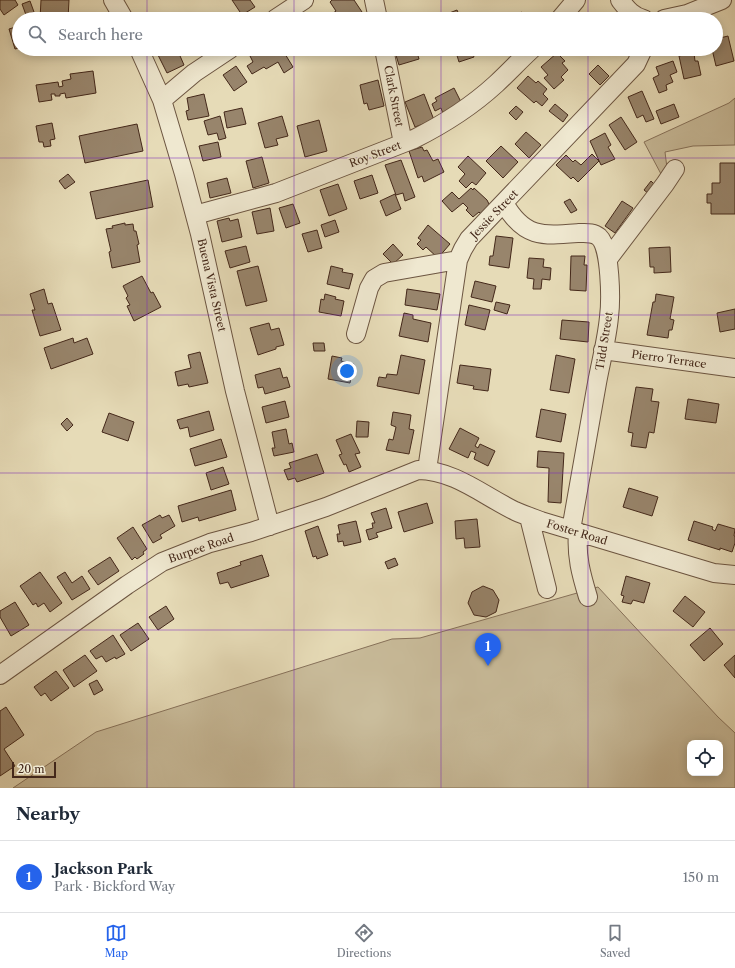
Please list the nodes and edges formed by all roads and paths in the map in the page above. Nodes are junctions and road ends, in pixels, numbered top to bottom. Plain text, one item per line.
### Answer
1 (114, 0) edge
2 (304, 0) edge
3 (374, 0) edge
4 (576, 0) edge
5 (620, 0) edge
6 (722, 0) edge
7 (120, 12) edge
8 (286, 12) edge
9 (377, 12) edge
10 (566, 12) edge
11 (630, 12) edge
12 (692, 12) edge
13 (142, 56) edge
14 (220, 56) edge
15 (385, 56) edge
16 (525, 56) edge
17 (640, 56) edge
18 (162, 100) junction
19 (403, 143) junction
20 (675, 169) dead end
21 (504, 203) junction
22 (195, 215) junction
23 (608, 259) junction
24 (458, 260) junction
25 (356, 334) dead end
26 (603, 350) junction
27 (735, 368) edge
28 (426, 470) junction
29 (529, 517) junction
30 (270, 526) junction
31 (574, 531) junction
32 (735, 575) edge
33 (547, 589) dead end
34 (588, 597) dead end
35 (0, 675) edge

1 - 7 street
2 - 8 street
3 - 9 street
4 - 10 street
5 - 11 street
6 - 12 street
13 - 18 street, Buena Vista Street
14 - 18 street
15 - 19 street, Clark Street
16 - 19 street, Roy Street
17 - 21 street, Jessie Street
18 - 22 street, Buena Vista Street
19 - 22 street, Roy Street
20 - 23 street
21 - 23 street, Tidd Street
21 - 24 street, Jessie Street
22 - 30 street, Buena Vista Street
23 - 26 street, Tidd Street
24 - 25 street
24 - 28 street, Jessie Street
26 - 27 street, Pierro Terrace
26 - 31 street, Tidd Street
28 - 29 street, Foster Road
28 - 30 street, Burpee Road
29 - 31 street, Foster Road
29 - 33 street
30 - 35 street, Burpee Road
31 - 32 street, Foster Road
31 - 34 street, Tidd Street

